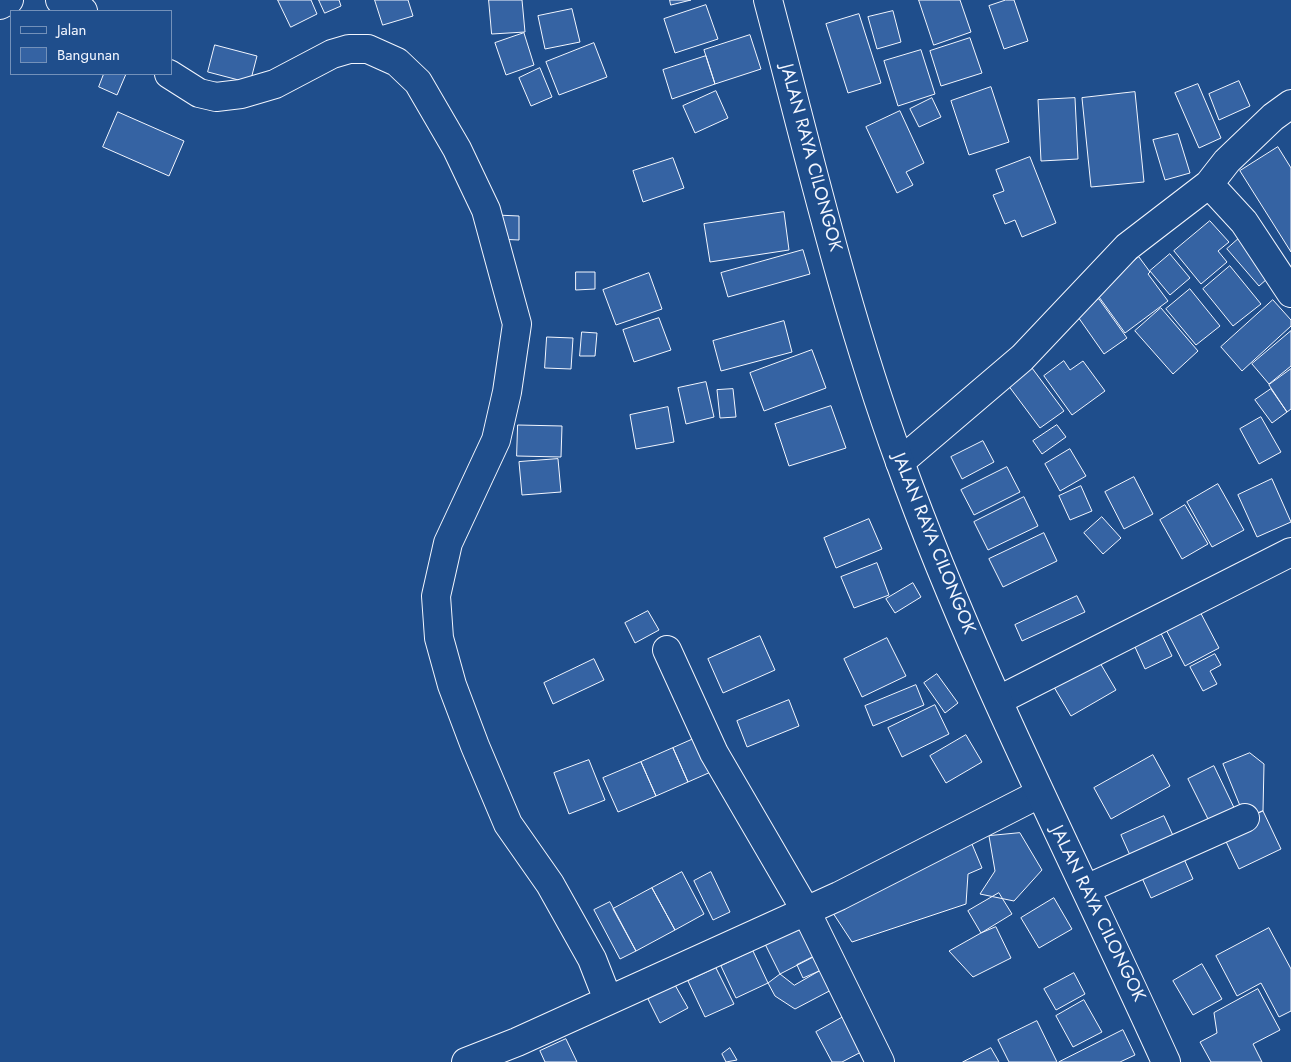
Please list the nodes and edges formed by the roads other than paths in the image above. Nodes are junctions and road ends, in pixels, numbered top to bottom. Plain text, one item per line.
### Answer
1 (9, 0) edge
2 (60, 0) edge
3 (768, 0) edge
4 (0, 5) edge
5 (81, 10) edge
6 (171, 75) edge
7 (1291, 104) edge
8 (1209, 184) junction
9 (1291, 293) edge
10 (900, 462) junction
11 (1291, 552) edge
12 (667, 650) dead end
13 (999, 700) junction
14 (1039, 794) junction
15 (1245, 818) dead end
16 (1086, 889) junction
17 (806, 911) junction
18 (608, 1000) junction
19 (466, 1062) edge
20 (880, 1062) edge
21 (1166, 1062) edge

1 - 4 main road
2 - 5 main road
3 - 10 main road, JALAN RAYA CILONGOK
6 - 18 main road
7 - 8 main road
8 - 9 main road
8 - 10 main road
10 - 13 main road, JALAN RAYA CILONGOK
11 - 13 main road
12 - 17 main road
13 - 14 main road, JALAN RAYA CILONGOK
14 - 16 main road, JALAN RAYA CILONGOK
14 - 17 main road
15 - 16 main road
16 - 21 main road, JALAN RAYA CILONGOK
17 - 18 main road
17 - 20 main road
18 - 19 main road

